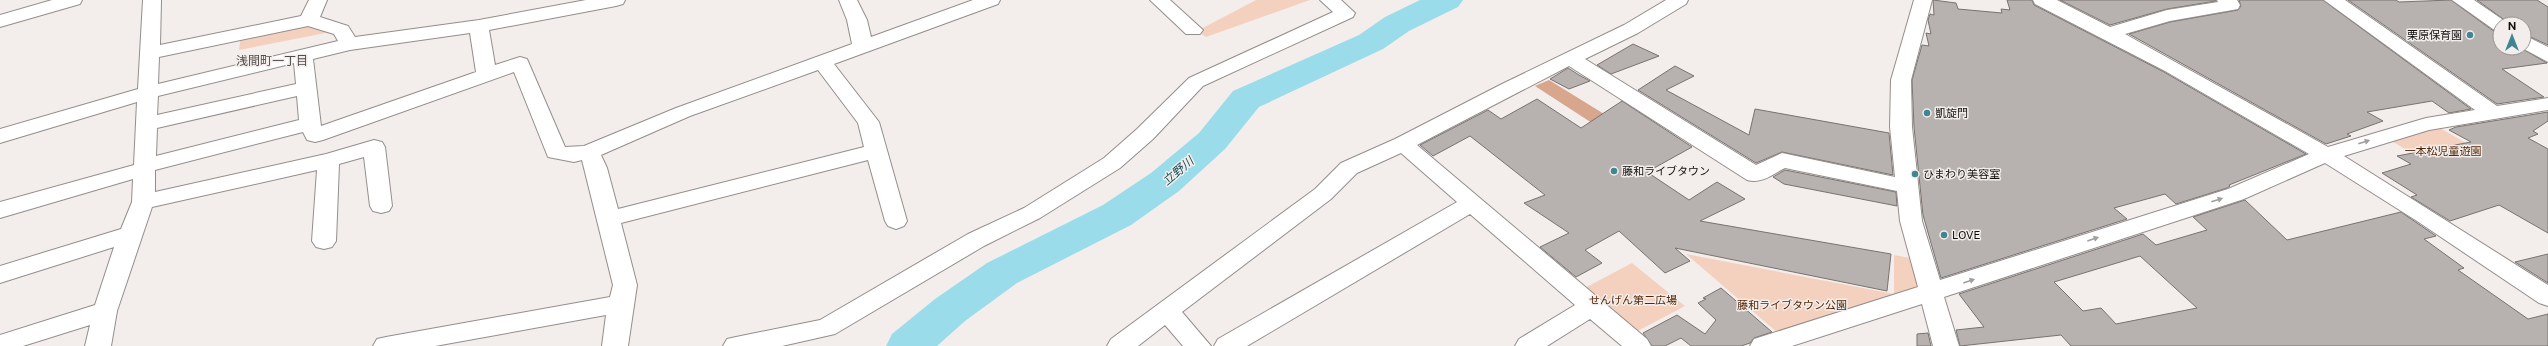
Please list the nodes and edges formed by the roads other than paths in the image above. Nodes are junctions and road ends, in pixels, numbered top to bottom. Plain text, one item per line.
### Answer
1 (73, 0) edge
2 (152, 0) edge
3 (318, 0) edge
4 (616, 0) edge
5 (848, 0) edge
6 (991, 0) edge
7 (1159, 0) edge
8 (1329, 0) edge
9 (1678, 0) edge
10 (1923, 0) edge
11 (2042, 0) edge
12 (2226, 0) edge
13 (2333, 0) edge
14 (2461, 0) edge
15 (309, 20) junction
16 (2492, 20) edge
17 (0, 21) edge
18 (479, 26) junction
19 (1193, 30) dead end
20 (2109, 33) junction
21 (350, 44) junction
22 (2532, 45) edge
23 (863, 48) junction
24 (149, 53) junction
25 (303, 55) junction
26 (2548, 56) edge
27 (1570, 58) junction
28 (822, 62) junction
29 (486, 75) junction
30 (306, 88) junction
31 (147, 93) junction
32 (2548, 104) edge
33 (2493, 113) junction
34 (146, 124) junction
35 (310, 124) junction
36 (0, 136) edge
37 (1403, 144) junction
38 (876, 151) junction
39 (589, 152) junction
40 (2327, 154) junction
41 (328, 160) junction
42 (145, 168) junction
43 (1906, 186) junction
44 (143, 202) junction
45 (1472, 203) junction
46 (381, 206) dead end
47 (0, 210) edge
48 (609, 219) junction
49 (896, 221) dead end
50 (130, 234) junction
51 (324, 242) dead end
52 (0, 275) edge
53 (1932, 293) junction
54 (2548, 297) edge
55 (621, 304) junction
56 (1592, 306) junction
57 (105, 311) junction
58 (1167, 311) junction
59 (0, 344) edge
60 (98, 346) edge
61 (386, 346) edge
62 (615, 346) edge
63 (736, 346) edge
64 (1120, 346) edge
65 (1198, 346) edge
66 (1227, 346) edge
67 (1528, 346) edge
68 (1638, 346) edge
69 (1763, 346) edge
70 (1946, 346) edge

1 - 17 street
2 - 24 street
3 - 15 street
4 - 18 street
5 - 23 street
6 - 23 street
7 - 19 street
8 - 63 street
9 - 27 street
10 - 43 street
11 - 20 street
12 - 20 street
13 - 33 street
14 - 16 street
15 - 21 street
15 - 24 street
18 - 21 street
18 - 29 street
20 - 40 street
21 - 25 street
22 - 26 street
23 - 28 street
24 - 31 street
25 - 30 street
25 - 31 street
27 - 37 street
27 - 43 street
28 - 38 street
28 - 39 street
29 - 35 street
29 - 39 street
30 - 34 street
30 - 35 street
31 - 34 street
31 - 36 street
32 - 33 street
40 -> 33 street
34 - 42 street
35 - 42 street
37 - 45 street
37 - 58 street
38 - 48 street
38 - 49 street
39 - 48 street
53 -> 40 street
40 - 54 street
41 - 44 street
41 - 46 street
41 - 51 street
42 - 44 street
42 - 47 street
43 - 53 street
44 - 50 street
45 - 56 street
45 - 66 street
48 - 55 street
50 - 52 street
50 - 57 street
53 - 69 street
53 - 70 street
55 - 61 street
55 - 62 street
56 - 67 street
56 - 68 street
57 - 59 street
57 - 60 street
58 - 64 street
58 - 65 street

